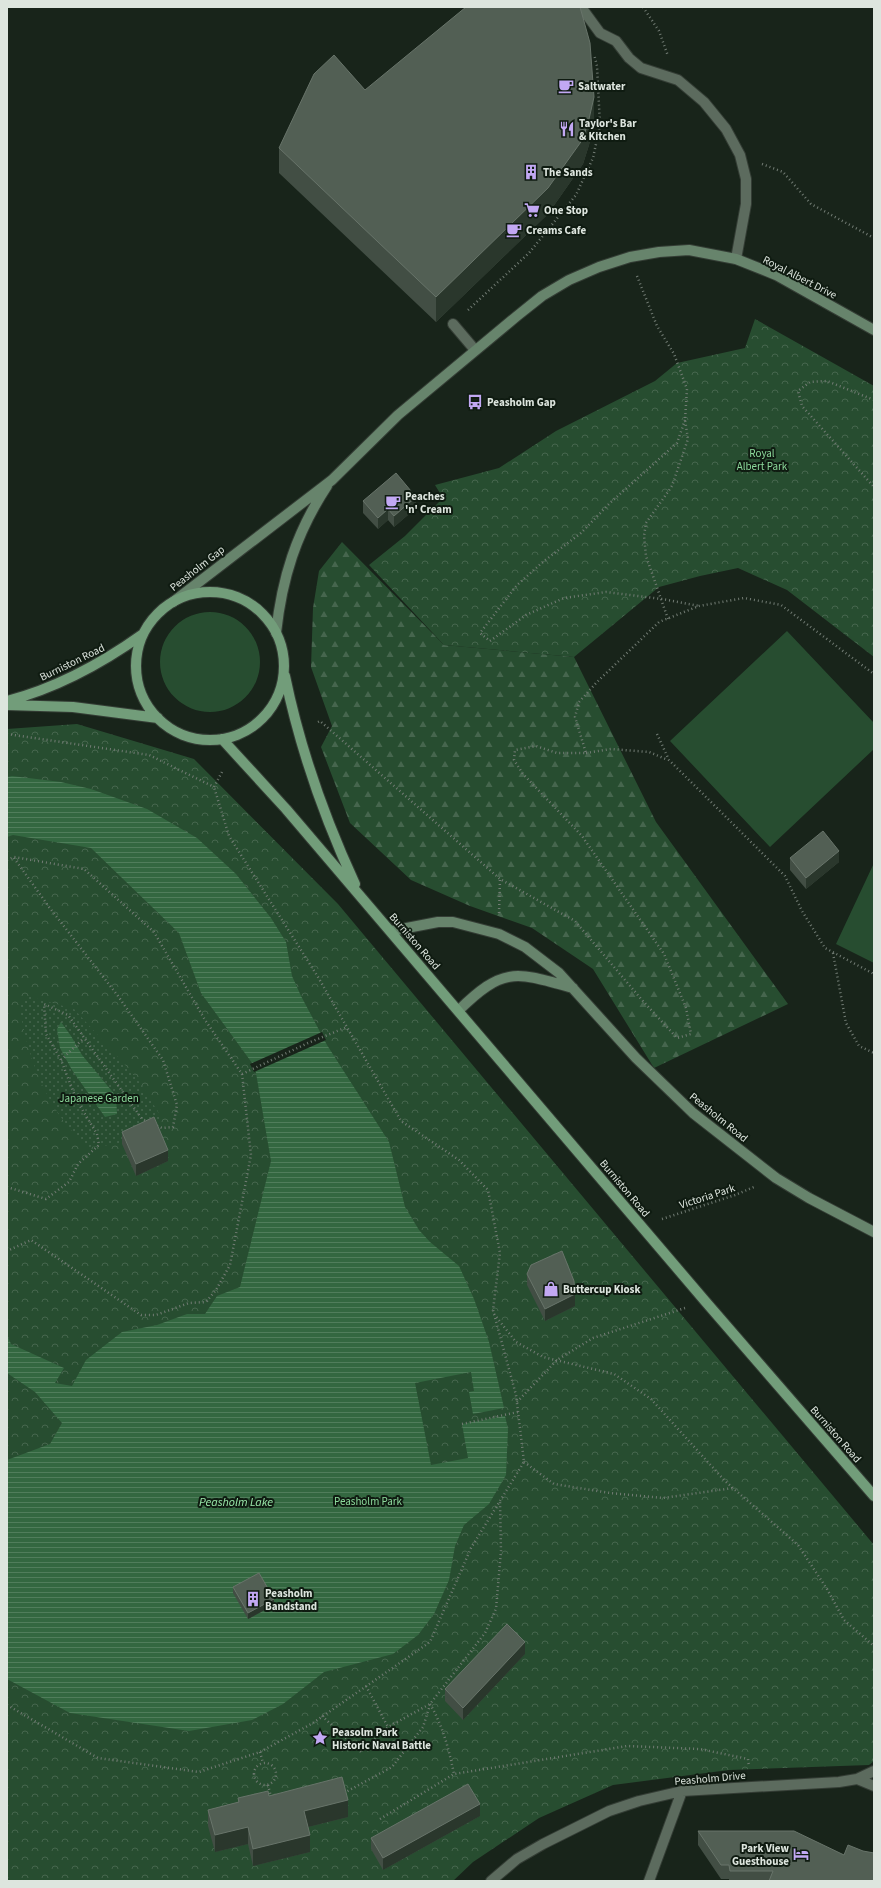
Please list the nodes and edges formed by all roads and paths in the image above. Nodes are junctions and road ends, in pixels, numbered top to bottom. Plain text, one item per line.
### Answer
1 (581, 7) edge
2 (643, 7) edge
3 (600, 33) junction
4 (678, 80) junction
5 (740, 155) junction
6 (874, 238) edge
7 (689, 250) joint
8 (630, 257) junction
9 (736, 258) junction
10 (453, 324) joint
11 (874, 330) edge
12 (474, 350) junction
13 (874, 400) edge
14 (685, 420) junction
15 (332, 480) junction
16 (874, 487) edge
17 (662, 599) junction
18 (173, 602) junction
19 (699, 606) junction
20 (668, 619) junction
21 (276, 633) junction
22 (143, 634) junction
23 (284, 670) junction
24 (874, 674) edge
25 (7, 701) edge
26 (7, 705) edge
27 (158, 718) junction
28 (298, 732) junction
29 (7, 734) edge
30 (657, 734) dead end
31 (222, 739) junction
32 (232, 750) junction
33 (586, 753) junction
34 (669, 760) junction
35 (214, 787) junction
36 (14, 857) junction
37 (7, 860) edge
38 (500, 879) junction
39 (360, 895) junction
40 (391, 931) junction
41 (499, 934) junction
42 (833, 953) junction
43 (874, 974) edge
44 (573, 988) junction
45 (459, 1010) junction
46 (347, 1028) junction
47 (84, 1038) junction
48 (874, 1053) edge
49 (61, 1060) junction
50 (242, 1074) junction
51 (776, 1178) junction
52 (7, 1187) edge
53 (641, 1226) junction
54 (874, 1232) edge
55 (7, 1251) edge
56 (705, 1301) junction
57 (494, 1313) junction
58 (557, 1360) junction
59 (516, 1402) junction
60 (518, 1412) junction
61 (462, 1424) dead end
62 (524, 1462) junction
63 (733, 1488) junction
64 (874, 1496) edge
65 (500, 1501) junction
66 (874, 1646) edge
67 (366, 1686) junction
68 (430, 1704) junction
69 (7, 1705) edge
70 (322, 1716) junction
71 (388, 1727) junction
72 (260, 1752) junction
73 (263, 1763) junction
74 (874, 1771) edge
75 (454, 1774) junction
76 (857, 1779) junction
77 (268, 1785) junction
78 (874, 1786) edge
79 (752, 1787) junction
80 (682, 1791) junction
81 (342, 1794) edge
82 (276, 1802) edge
83 (380, 1819) dead end
84 (491, 1881) edge
85 (649, 1881) edge

1 - 3 street
2 - 4 path
3 - 4 street
3 - 10 path
4 - 5 street
5 - 6 path
5 - 9 street
7 - 8 street, Peasholm Gap
7 - 9 street, Royal Albert Drive
8 - 12 street, Peasholm Gap
8 - 14 path
9 - 11 street, Royal Albert Drive
10 - 12 street
12 - 15 street, Peasholm Gap
13 - 16 path
14 - 17 path
14 - 17 path
15 - 18 street, Peasholm Gap
15 - 21 street, Peasholm Gap
17 - 19 path
17 - 20 path
18 - 21 main road, Burniston Road
18 - 22 main road, Burniston Road
19 - 20 path
19 - 24 path
20 - 33 path
21 - 23 main road, Burniston Road
22 - 25 main road, Burniston Road
22 - 27 main road
23 - 28 main road, Burniston Road
23 - 31 main road
26 - 27 main road
27 - 31 main road
28 - 38 path
28 - 39 main road, Burniston Road
29 - 35 path
30 - 34 path
31 - 32 main road, Burniston Road
32 - 35 path
32 - 39 main road, Burniston Road
33 - 34 path
33 - 38 path
34 - 42 path
35 - 46 path
36 - 37 path
36 - 47 path
36 - 50 path
38 - 41 path
39 - 40 main road, Burniston Road
40 - 41 street, Peasholm Road
40 - 45 main road, Burniston Road
41 - 44 street, Peasholm Road
42 - 43 path
42 - 48 path
44 - 45 street
44 - 51 street, Peasholm Road
45 - 53 main road, Burniston Road
46 - 50 path
46 - 57 path
47 - 49 path
47 - 49 path
49 - 52 path
50 - 55 path
51 - 53 path, Victoria Park
51 - 54 street, Peasholm Road
53 - 56 main road, Burniston Road
56 - 58 path
56 - 64 main road, Burniston Road
57 - 58 path
57 - 59 path
58 - 59 path
58 - 63 path
59 - 60 path
60 - 61 path
60 - 62 path
62 - 63 path
62 - 65 path
63 - 66 path
65 - 67 path
65 - 68 path
67 - 70 path
67 - 71 path
68 - 71 path
68 - 75 path
68 - 81 path
69 - 72 path
70 - 71 path
70 - 72 path
72 - 73 path
73 - 77 path
73 - 77 path
74 - 76 street, Peasholm Drive
75 - 79 path
75 - 83 path
76 - 78 street, Peasholm Drive
76 - 79 street, Peasholm Drive
77 - 82 path
79 - 80 street, Peasholm Drive
80 - 84 street, Peasholm Drive
80 - 85 street

